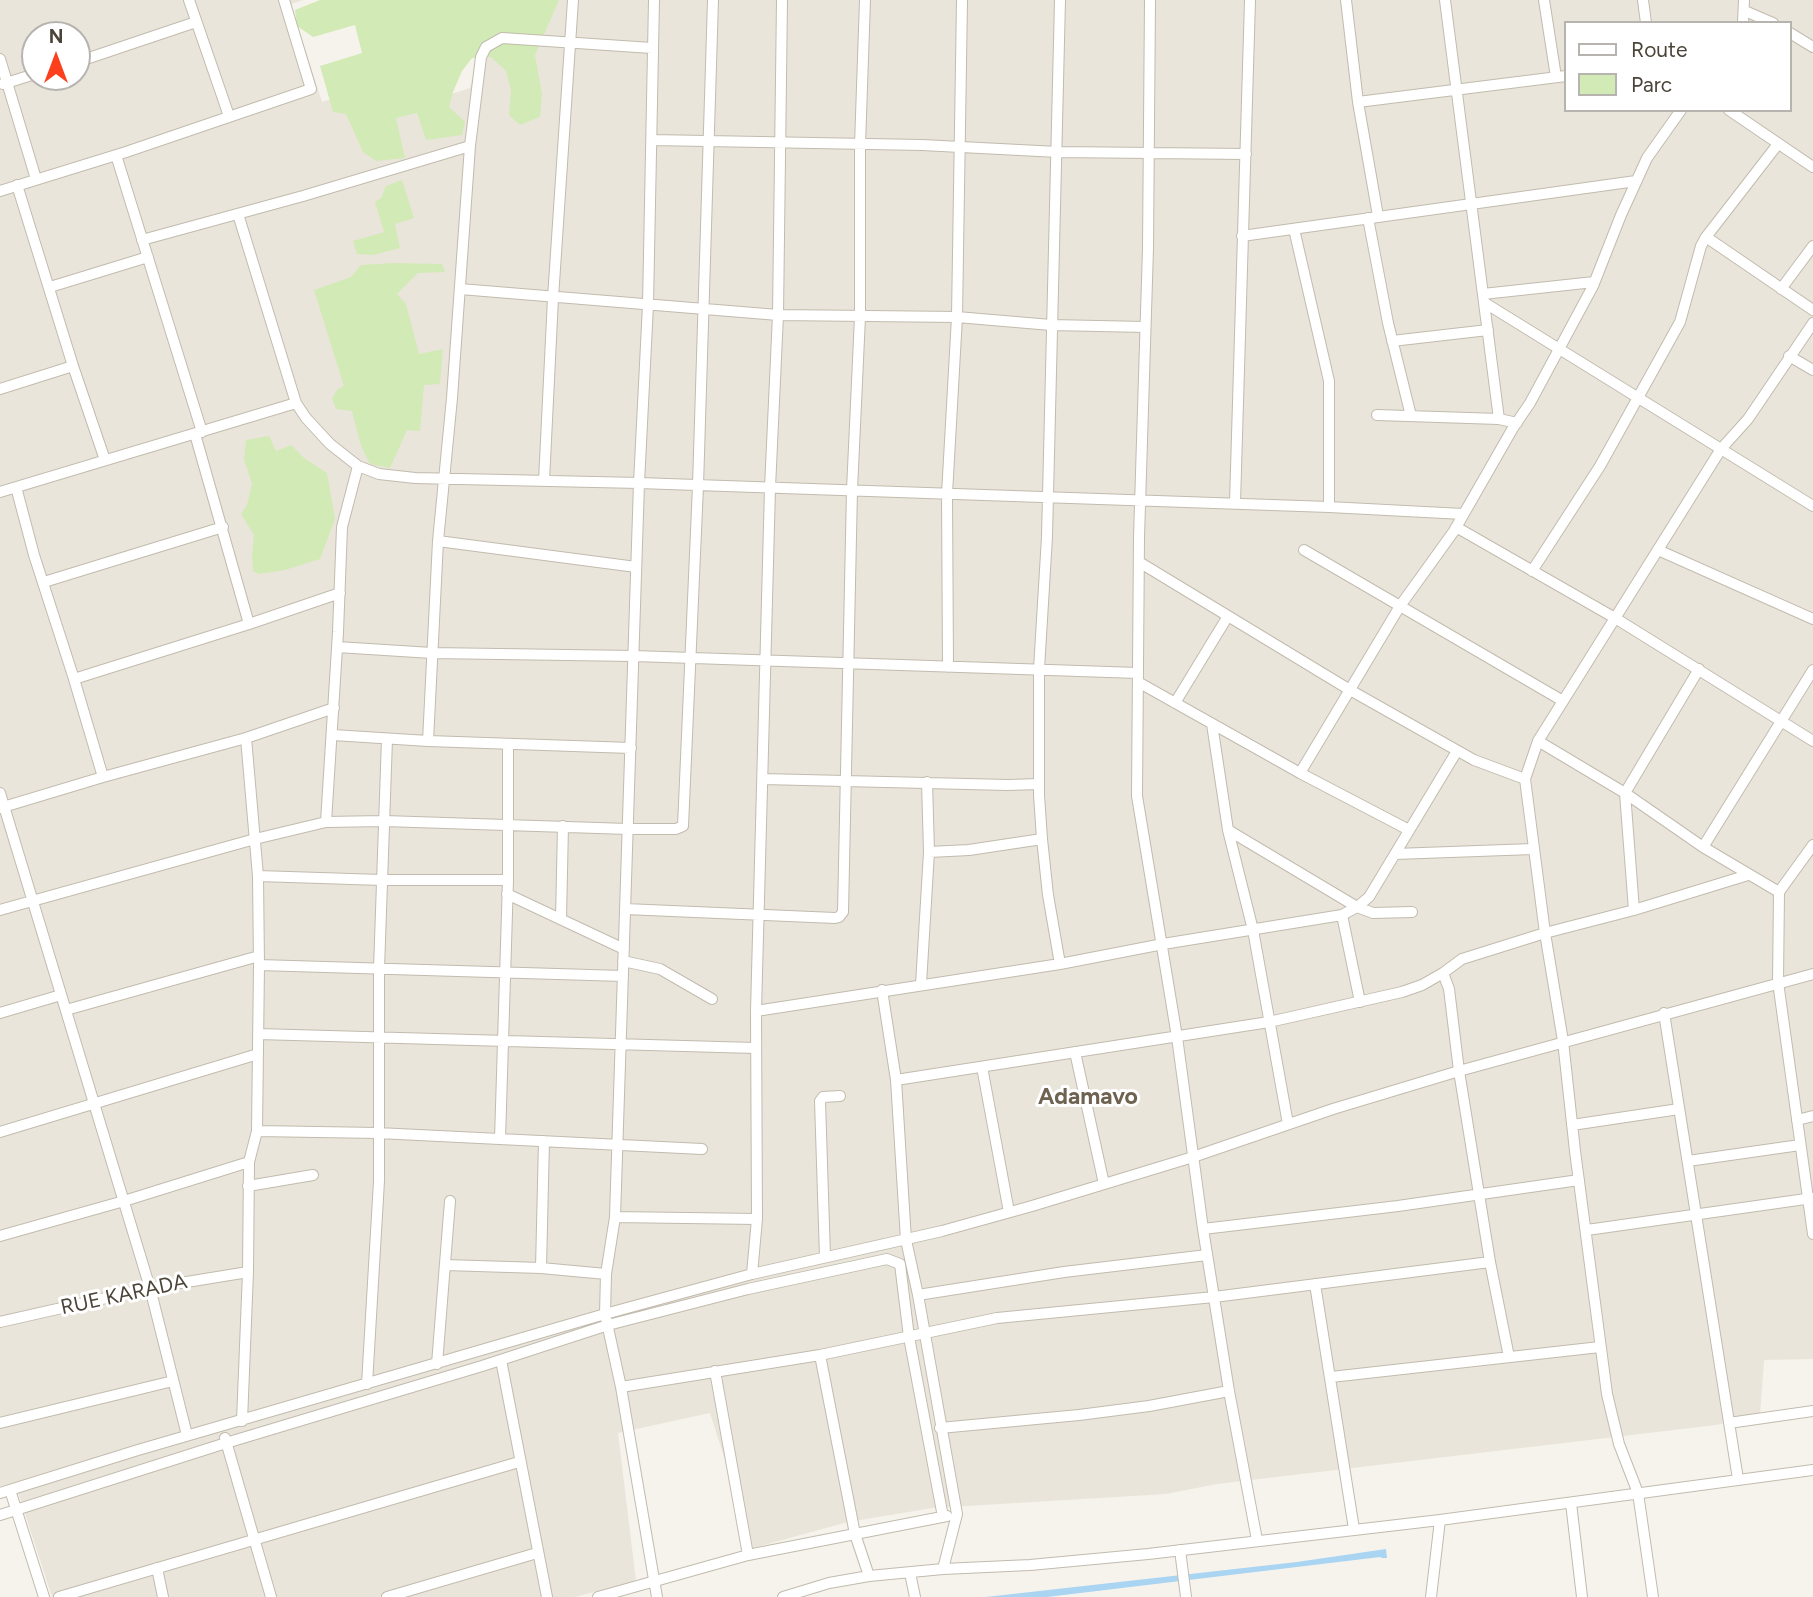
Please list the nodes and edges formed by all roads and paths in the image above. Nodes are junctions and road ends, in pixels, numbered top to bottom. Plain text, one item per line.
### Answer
1 (189, 0) edge
2 (284, 0) edge
3 (573, 0) edge
4 (654, 0) edge
5 (713, 0) edge
6 (782, 0) edge
7 (865, 0) edge
8 (962, 0) edge
9 (1060, 0) edge
10 (1150, 0) edge
11 (1251, 0) edge
12 (1346, 0) edge
13 (1446, 0) edge
14 (1544, 0) edge
15 (1643, 0) edge
16 (1744, 11) edge
17 (1646, 21) edge
18 (1768, 21) edge
19 (196, 22) junction
20 (1792, 34) edge
21 (570, 41) junction
22 (1813, 47) edge
23 (652, 48) junction
24 (91, 57) edge
25 (0, 59) edge
26 (1561, 77) edge
27 (21, 79) edge
28 (4, 84) edge
29 (1458, 89) junction
30 (1358, 102) junction
31 (1680, 112) edge
32 (1732, 112) edge
33 (229, 117) junction
34 (652, 140) junction
35 (709, 143) junction
36 (779, 144) junction
37 (1778, 144) junction
38 (860, 145) junction
39 (470, 146) junction
40 (959, 148) junction
41 (1056, 152) junction
42 (1147, 152) junction
43 (1246, 154) junction
44 (116, 155) junction
45 (1813, 167) edge
46 (36, 179) junction
47 (1636, 181) junction
48 (17, 185) junction
49 (0, 191) edge
50 (1472, 202) junction
51 (238, 214) junction
52 (1373, 217) junction
53 (1294, 229) junction
54 (1242, 236) junction
55 (1706, 237) junction
56 (142, 240) junction
57 (1813, 246) edge
58 (148, 257) junction
59 (1594, 282) junction
60 (50, 287) junction
61 (460, 289) junction
62 (1781, 289) junction
63 (553, 298) junction
64 (1484, 298) junction
65 (648, 305) junction
66 (704, 310) junction
67 (1813, 310) edge
68 (778, 315) junction
69 (860, 317) junction
70 (957, 317) junction
71 (1813, 323) edge
72 (1051, 325) junction
73 (1145, 327) junction
74 (1488, 330) junction
75 (1392, 341) junction
76 (1559, 349) junction
77 (1789, 356) junction
78 (73, 366) junction
79 (1813, 370) edge
80 (0, 389) edge
81 (1637, 397) junction
82 (296, 403) junction
83 (1377, 415) dead end
84 (1411, 416) junction
85 (1499, 419) junction
86 (1517, 423) junction
87 (199, 433) junction
88 (1721, 449) junction
89 (105, 460) junction
90 (358, 466) junction
91 (444, 477) junction
92 (544, 481) junction
93 (639, 483) junction
94 (698, 485) junction
95 (16, 487) junction
96 (770, 488) junction
97 (852, 490) junction
98 (1813, 491) edge
99 (0, 492) edge
100 (947, 494) junction
101 (1047, 497) junction
102 (1801, 499) junction
103 (1142, 500) junction
104 (1235, 503) junction
105 (1813, 506) edge
106 (1329, 507) junction
107 (1463, 514) junction
108 (223, 527) junction
109 (1456, 527) junction
110 (438, 541) junction
111 (1304, 550) dead end
112 (1658, 550) junction
113 (1139, 562) junction
114 (636, 567) junction
115 (1532, 571) junction
116 (44, 582) junction
117 (340, 593) junction
118 (1400, 606) junction
119 (1228, 615) junction
120 (1615, 618) junction
121 (1813, 619) edge
122 (249, 624) junction
123 (337, 647) junction
124 (432, 653) junction
125 (634, 656) junction
126 (690, 658) junction
127 (766, 660) junction
128 (847, 664) junction
129 (947, 667) junction
130 (1039, 669) junction
131 (1699, 669) junction
132 (1813, 670) edge
133 (1138, 677) junction
134 (74, 679) junction
135 (1350, 690) junction
136 (1563, 701) junction
137 (1175, 703) junction
138 (334, 709) junction
139 (1782, 722) junction
140 (1212, 724) junction
141 (332, 735) junction
142 (246, 738) junction
143 (387, 739) junction
144 (428, 741) junction
145 (1538, 741) junction
146 (1813, 741) edge
147 (508, 744) junction
148 (631, 748) junction
149 (1457, 751) junction
150 (1300, 773) junction
151 (103, 777) junction
152 (763, 779) junction
153 (1525, 779) junction
154 (844, 782) junction
155 (927, 782) junction
156 (1039, 784) junction
157 (0, 793) edge
158 (1625, 793) junction
159 (2, 808) edge
160 (384, 821) junction
161 (326, 822) junction
162 (508, 824) junction
163 (563, 826) junction
164 (628, 829) junction
165 (1228, 830) junction
166 (1409, 830) junction
167 (255, 839) junction
168 (1042, 839) junction
169 (1813, 845) edge
170 (1703, 847) junction
171 (1533, 849) junction
172 (929, 852) junction
173 (1395, 853) junction
174 (1748, 875) junction
175 (258, 876) junction
176 (382, 880) junction
177 (508, 880) junction
178 (1779, 892) junction
179 (507, 894) junction
180 (33, 901) junction
181 (1357, 907) junction
182 (625, 909) junction
183 (0, 910) edge
184 (1634, 910) junction
185 (1412, 912) dead end
186 (1342, 915) junction
187 (758, 916) junction
188 (561, 919) junction
189 (1253, 930) junction
190 (1545, 933) junction
191 (1163, 944) junction
192 (624, 949) junction
193 (259, 960) junction
194 (623, 961) junction
195 (1060, 964) junction
196 (379, 969) junction
197 (505, 971) junction
198 (1443, 973) junction
199 (1813, 974) edge
200 (623, 976) junction
201 (1778, 982) junction
202 (921, 984) junction
203 (882, 990) junction
204 (61, 995) junction
205 (712, 999) dead end
206 (1360, 1002) junction
207 (66, 1010) junction
208 (756, 1011) junction
209 (0, 1013) edge
210 (1664, 1013) junction
211 (1269, 1022) junction
212 (258, 1034) junction
213 (378, 1037) junction
214 (1177, 1037) junction
215 (503, 1040) junction
216 (1563, 1041) junction
217 (621, 1044) junction
218 (755, 1048) junction
219 (1075, 1052) junction
220 (258, 1054) junction
221 (982, 1067) junction
222 (1459, 1071) junction
223 (895, 1080) junction
224 (841, 1096) dead end
225 (94, 1103) junction
226 (1679, 1109) junction
227 (1813, 1116) edge
228 (1797, 1120) junction
229 (1288, 1125) junction
230 (1572, 1125) junction
231 (257, 1131) junction
232 (0, 1132) edge
233 (378, 1133) junction
234 (500, 1139) junction
235 (544, 1141) junction
236 (617, 1145) junction
237 (1800, 1145) junction
238 (702, 1149) dead end
239 (1193, 1157) junction
240 (1688, 1161) junction
241 (249, 1162) junction
242 (313, 1175) dead end
243 (1579, 1180) junction
244 (1104, 1184) junction
245 (248, 1186) junction
246 (1480, 1194) junction
247 (1811, 1199) edge
248 (124, 1201) junction
249 (450, 1201) dead end
250 (1009, 1212) junction
251 (1696, 1215) junction
252 (615, 1217) junction
253 (757, 1219) junction
254 (1203, 1229) junction
255 (1587, 1230) junction
256 (1813, 1234) edge
257 (0, 1236) edge
258 (906, 1240) junction
259 (1207, 1255) junction
260 (825, 1257) junction
261 (1490, 1262) junction
262 (445, 1265) junction
263 (541, 1268) junction
264 (248, 1272) junction
265 (606, 1273) junction
266 (752, 1274) junction
267 (1315, 1284) junction
268 (150, 1288) junction
269 (918, 1295) junction
270 (1214, 1297) junction
271 (606, 1319) junction
272 (0, 1322) edge
273 (924, 1334) junction
274 (909, 1337) junction
275 (1600, 1347) junction
276 (820, 1355) junction
277 (1509, 1357) junction
278 (501, 1360) junction
279 (437, 1364) junction
280 (715, 1371) junction
281 (1331, 1377) junction
282 (173, 1381) junction
283 (367, 1384) junction
284 (621, 1387) junction
285 (1228, 1391) junction
286 (1813, 1411) edge
287 (242, 1421) junction
288 (0, 1423) edge
289 (1729, 1423) junction
290 (222, 1426) junction
291 (940, 1428) junction
292 (187, 1435) junction
293 (226, 1443) junction
294 (519, 1462) junction
295 (1813, 1470) edge
296 (1738, 1479) junction
297 (1638, 1493) junction
298 (11, 1498) edge
299 (1571, 1503) junction
300 (0, 1514) edge
301 (957, 1514) junction
302 (943, 1517) junction
303 (1440, 1520) junction
304 (1354, 1530) junction
305 (855, 1534) junction
306 (255, 1540) junction
307 (1256, 1540) junction
308 (1180, 1550) junction
309 (537, 1553) junction
310 (748, 1555) junction
311 (157, 1569) junction
312 (943, 1569) junction
313 (910, 1573) junction
314 (869, 1576) junction
315 (654, 1580) junction
316 (1186, 1592) edge
317 (44, 1597) edge
318 (58, 1597) edge
319 (163, 1597) edge
320 (271, 1597) edge
321 (387, 1597) edge
322 (547, 1597) edge
323 (598, 1597) edge
324 (657, 1597) edge
325 (783, 1597) edge
326 (915, 1597) edge
327 (1431, 1597) edge
328 (1582, 1597) edge
329 (1653, 1597) edge

1 - 19 street
2 - 33 street
3 - 21 street
4 - 23 street
5 - 35 street
6 - 36 street
7 - 38 street
8 - 40 street
9 - 41 street
10 - 42 street
11 - 43 street
12 - 30 street
13 - 29 street
14 - 26 street
15 - 17 street
16 - 18 street
19 - 24 street
19 - 33 street
20 - 22 street
21 - 23 street
21 - 39 street
21 - 63 street
23 - 34 street
25 - 28 street
26 - 29 street
27 - 28 street
28 - 46 street
29 - 30 street
29 - 50 street
30 - 52 street
31 - 47 street
32 - 37 street
33 - 44 street
34 - 35 street
34 - 65 street
35 - 36 street
35 - 66 street
36 - 38 street
36 - 68 street
37 - 45 street
37 - 55 street
38 - 40 street
38 - 69 street
39 - 51 street
39 - 61 street
40 - 41 street
40 - 70 street
41 - 42 street
41 - 72 street
42 - 43 street
42 - 73 street
43 - 54 street
44 - 46 street
44 - 56 street
46 - 48 street
47 - 50 street
47 - 59 street
48 - 49 street
48 - 60 street
50 - 52 street
50 - 64 street
51 - 56 street
51 - 82 street
52 - 53 street
52 - 75 street
53 - 54 street
53 - 106 street
54 - 104 street
55 - 62 street
55 - 81 street
56 - 58 street
57 - 62 street
58 - 60 street
58 - 87 street
59 - 64 street
59 - 76 street
60 - 78 street
61 - 63 street
61 - 91 street
62 - 67 street
63 - 65 street
63 - 92 street
64 - 74 street
64 - 76 street
65 - 66 street
65 - 93 street
66 - 68 street
66 - 94 street
68 - 69 street
68 - 96 street
69 - 70 street
69 - 97 street
70 - 72 street
70 - 100 street
71 - 77 street
72 - 73 street
72 - 101 street
73 - 103 street
74 - 75 street
74 - 85 street
75 - 84 street
76 - 81 street
76 - 86 street
77 - 79 street
77 - 88 street
78 - 80 street
78 - 89 street
81 - 88 street
81 - 115 street
82 - 87 street
82 - 90 street
83 - 84 street
84 - 85 street
85 - 86 street
86 - 107 street
87 - 89 street
87 - 108 street
88 - 102 street
88 - 112 street
89 - 95 street
90 - 91 street
90 - 117 street
91 - 92 street
91 - 110 street
92 - 93 street
93 - 94 street
93 - 114 street
94 - 96 street
94 - 126 street
95 - 99 street
95 - 116 street
96 - 97 street
96 - 127 street
97 - 100 street
97 - 128 street
98 - 102 street
100 - 101 street
100 - 129 street
101 - 103 street
101 - 130 street
102 - 105 street
103 - 104 street
103 - 113 street
104 - 106 street
106 - 107 street
107 - 109 street
108 - 116 street
108 - 122 street
109 - 115 street
109 - 118 street
110 - 114 street
110 - 124 street
111 - 118 street
112 - 120 street
112 - 121 street
113 - 119 street
113 - 133 street
114 - 125 street
115 - 120 street
116 - 134 street
117 - 122 street
117 - 123 street
118 - 135 street
118 - 136 street
119 - 135 street
119 - 137 street
120 - 131 street
120 - 136 street
122 - 134 street
123 - 124 street
123 - 138 street
124 - 125 street
124 - 144 street
125 - 126 street
125 - 148 street
126 - 127 street
126 - 164 street
127 - 128 street
127 - 152 street
128 - 129 street
128 - 154 street
129 - 130 street
130 - 133 street
130 - 156 street
131 - 139 street
131 - 158 street
132 - 139 street
133 - 137 street
133 - 191 street
134 - 151 street
135 - 149 street
135 - 150 street
136 - 145 street
137 - 140 street
138 - 141 street
138 - 142 street
139 - 146 street
139 - 170 street
140 - 150 street
140 - 165 street
141 - 143 street
141 - 161 street
142 - 151 street
142 - 167 street
143 - 144 street
143 - 160 street
144 - 147 street
145 - 153 street
145 - 158 street
147 - 148 street
147 - 162 street
148 - 164 street
149 - 153 street
149 - 166 street
150 - 166 street
151 - 159 street
152 - 154 street
152 - 187 street
153 - 171 street
154 - 155 street
154 - 187 street
155 - 156 street
155 - 172 street
156 - 168 street
157 - 159 street
158 - 170 street
158 - 184 street
159 - 180 street
160 - 161 street
160 - 162 street
160 - 176 street
161 - 167 street
162 - 163 street
162 - 177 street
163 - 164 street
163 - 188 street
164 - 182 street
165 - 181 street
165 - 189 street
166 - 173 street
167 - 175 street
167 - 180 street
168 - 172 street
168 - 195 street
169 - 178 street
170 - 174 street
171 - 173 street
171 - 190 street
172 - 202 street
173 - 181 street
174 - 178 street
174 - 184 street
175 - 176 street
175 - 193 street
176 - 177 street
176 - 196 street
177 - 179 street
178 - 201 street
179 - 188 street
179 - 197 street
180 - 183 street
180 - 204 street
181 - 185 street
181 - 186 street
182 - 187 street
182 - 192 street
184 - 190 street
186 - 189 street
186 - 206 street
187 - 208 street
188 - 192 street
189 - 191 street
189 - 211 street
190 - 198 street
190 - 216 street
191 - 195 street
191 - 214 street
192 - 194 street
193 - 196 street
193 - 207 street
193 - 212 street
194 - 200 street
194 - 205 street
195 - 202 street
196 - 197 street
196 - 213 street
197 - 200 street
197 - 215 street
198 - 206 street
198 - 222 street
199 - 201 street
200 - 217 street
201 - 210 street
201 - 228 street
202 - 203 street
203 - 208 street
203 - 223 street
204 - 207 street
204 - 209 street
206 - 211 street
207 - 225 street
208 - 218 street
210 - 216 street
210 - 226 street
211 - 214 street
211 - 229 street
212 - 213 street
212 - 220 street
213 - 215 street
213 - 233 street
214 - 219 street
214 - 239 street
215 - 217 street
215 - 234 street
216 - 222 street
216 - 230 street
217 - 218 street
217 - 236 street
218 - 253 street
219 - 221 street
219 - 244 street
220 - 225 street
220 - 231 street
221 - 223 street
221 - 250 street
222 - 229 street
222 - 246 street
223 - 258 street
224 - 260 street
225 - 232 street
225 - 248 street
226 - 230 street
226 - 240 street
227 - 228 street
228 - 237 street
229 - 239 street
230 - 243 street
231 - 233 street
231 - 241 street
233 - 234 street
233 - 283 street
234 - 235 street
235 - 236 street
235 - 263 street
236 - 238 street
236 - 252 street
237 - 240 street
237 - 247 street
239 - 244 street
239 - 254 street
240 - 251 street
241 - 245 street
241 - 248 street
242 - 245 street
243 - 246 street
243 - 255 street
244 - 250 street
245 - 264 street
246 - 254 street
246 - 261 street
247 - 251 street
247 - 256 street
248 - 257 street
248 - 268 street
249 - 262 street
250 - 258 street
251 - 255 street
251 - 289 street
252 - 253 street
252 - 265 street
253 - 266 street
254 - 259 street
255 - 275 street
258 - 260 street
258 - 269 street
259 - 269 street
259 - 270 street
260 - 266 street
261 - 267 street
261 - 277 street
262 - 263 street
262 - 279 street
263 - 265 street
264 - 268 street, RUE KARADA
264 - 287 street
265 - 271 street
266 - 271 street
267 - 270 street
267 - 281 street
268 - 272 street, RUE KARADA
268 - 282 street
269 - 273 street
270 - 273 street
270 - 285 street
271 - 274 street
271 - 278 street
271 - 279 street
271 - 284 street
273 - 274 street
273 - 291 street
274 - 276 street
274 - 302 street
275 - 277 street
275 - 297 street
276 - 280 street
276 - 305 street
277 - 281 street
278 - 293 street
278 - 294 street
279 - 283 street
280 - 284 street
280 - 310 street
281 - 304 street
282 - 288 street
282 - 292 street
283 - 287 street
284 - 315 street
285 - 291 street
285 - 307 street
286 - 289 street
287 - 290 street
289 - 296 street
290 - 292 street
290 - 293 street
291 - 301 street
292 - 298 street
293 - 298 street
293 - 306 street
294 - 306 street
294 - 309 street
295 - 296 street
296 - 297 street
297 - 299 street
297 - 329 street
298 - 300 street
298 - 317 street
299 - 303 street
299 - 328 street
301 - 302 street
301 - 312 street
302 - 305 street
303 - 304 street
303 - 327 street
304 - 307 street
305 - 310 street
305 - 314 street
306 - 311 street
306 - 320 street
307 - 308 street
308 - 312 street
308 - 316 street
309 - 321 street
309 - 322 street
310 - 315 street
311 - 318 street
311 - 319 street
312 - 313 street
313 - 314 street
313 - 326 street
314 - 325 street
315 - 323 street
315 - 324 street

